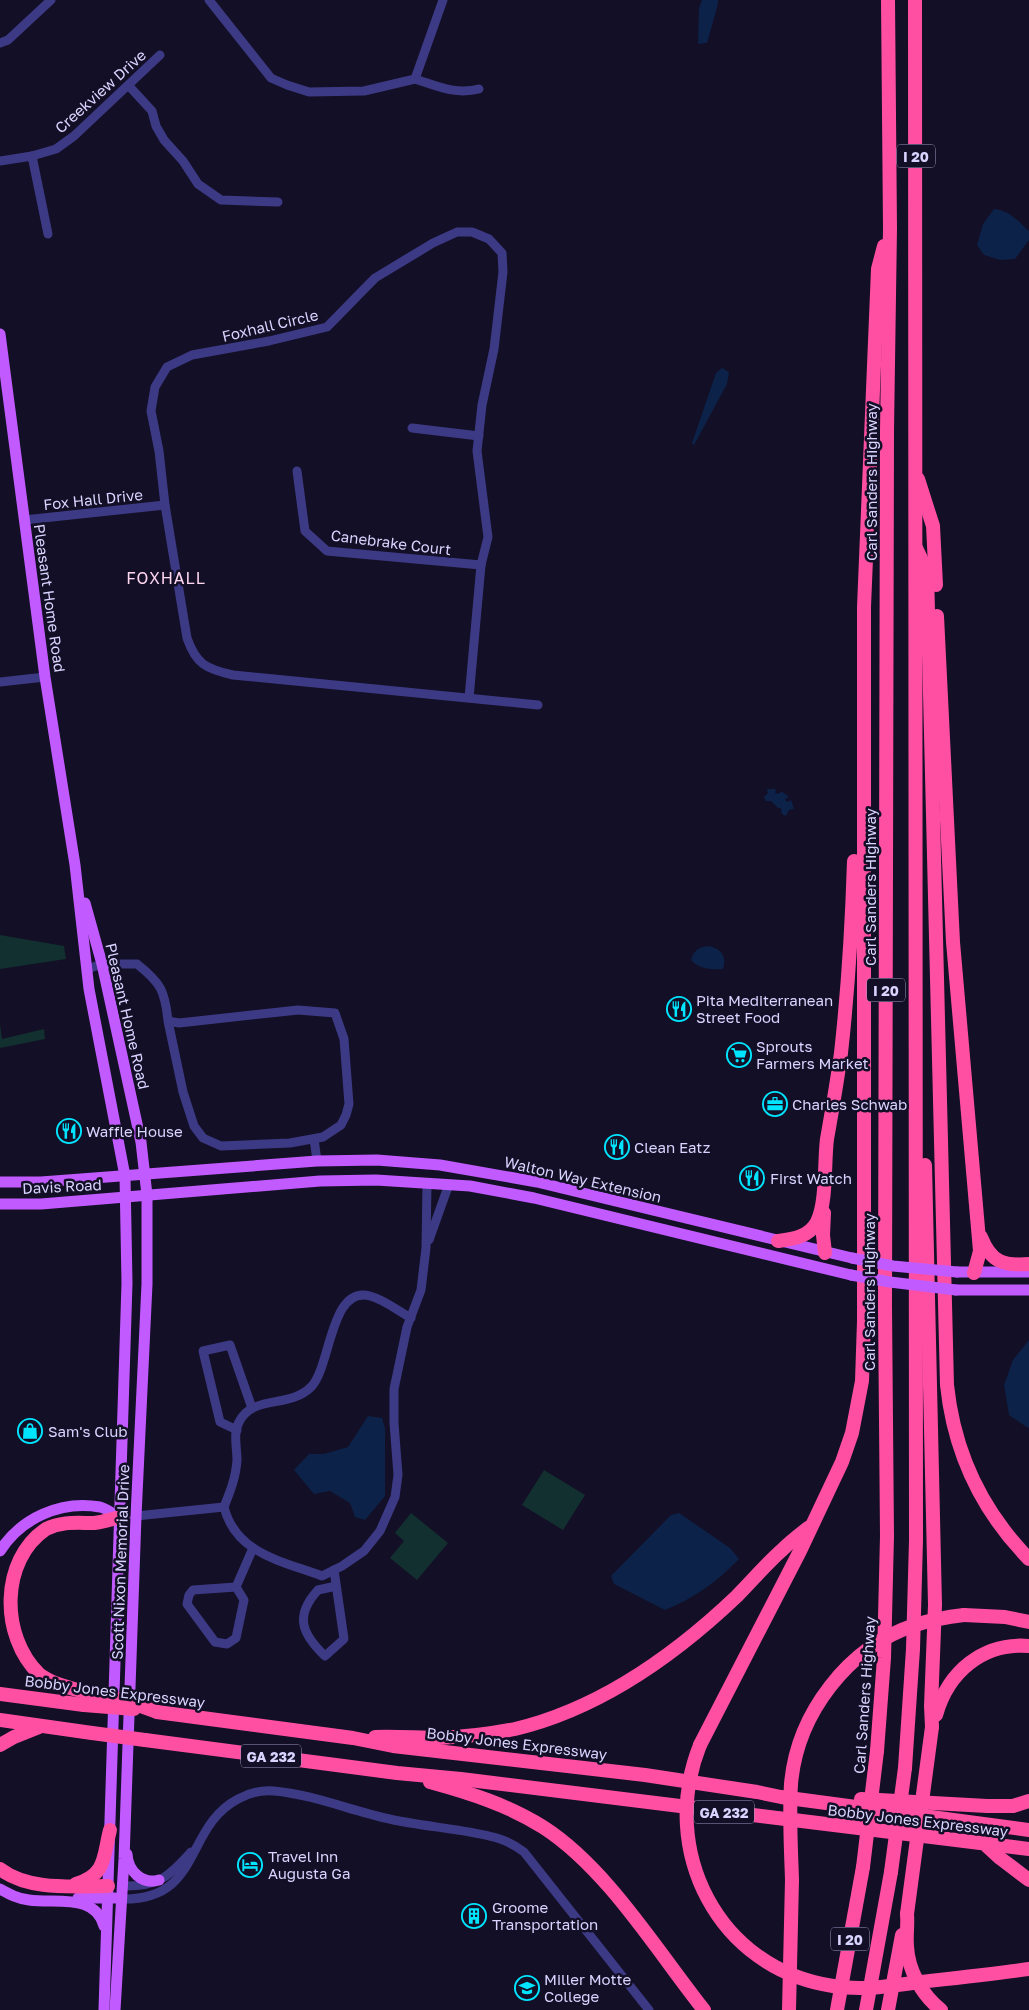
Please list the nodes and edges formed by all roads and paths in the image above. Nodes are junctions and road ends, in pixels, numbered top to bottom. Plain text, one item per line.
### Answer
1 (51, 0) edge
2 (209, 0) edge
3 (442, 0) edge
4 (888, 0) edge
5 (915, 0) edge
6 (0, 43) edge
7 (160, 55) dead end
8 (415, 79) junction
9 (129, 86) junction
10 (478, 89) dead end
11 (32, 156) junction
12 (0, 161) edge
13 (278, 202) dead end
14 (890, 228) junction
15 (48, 234) dead end
16 (0, 334) edge
17 (412, 428) dead end
18 (479, 436) junction
19 (915, 468) junction
20 (296, 471) dead end
21 (165, 505) junction
22 (24, 520) junction
23 (914, 546) junction
24 (481, 565) junction
25 (46, 677) junction
26 (0, 682) edge
27 (469, 698) junction
28 (538, 704) dead end
29 (863, 816) junction
30 (75, 865) junction
31 (102, 964) junction
32 (87, 969) junction
33 (168, 1021) junction
34 (916, 1096) junction
35 (832, 1115) junction
36 (314, 1139) junction
37 (317, 1161) junction
38 (144, 1175) junction
39 (125, 1176) junction
40 (0, 1182) edge
41 (427, 1183) junction
42 (449, 1184) junction
43 (567, 1190) junction
44 (146, 1194) junction
45 (126, 1197) junction
46 (0, 1204) edge
47 (561, 1205) junction
48 (978, 1231) junction
49 (778, 1241) junction
50 (426, 1248) junction
51 (825, 1252) junction
52 (1029, 1264) edge
53 (829, 1271) junction
54 (1029, 1272) edge
55 (974, 1273) junction
56 (958, 1290) junction
57 (1029, 1290) edge
58 (411, 1318) junction
59 (252, 1408) junction
60 (237, 1430) junction
61 (224, 1507) junction
62 (136, 1516) junction
63 (120, 1517) junction
64 (813, 1525) junction
65 (253, 1548) junction
66 (0, 1551) edge
67 (1029, 1559) edge
68 (334, 1570) junction
69 (336, 1586) junction
70 (236, 1588) junction
71 (1029, 1622) edge
72 (1029, 1646) edge
73 (0, 1694) edge
74 (84, 1698) junction
75 (0, 1720) edge
76 (42, 1726) junction
77 (932, 1727) junction
78 (353, 1738) junction
79 (0, 1745) edge
80 (397, 1773) junction
81 (757, 1792) junction
82 (1029, 1801) edge
83 (124, 1826) junction
84 (110, 1830) junction
85 (1029, 1830) edge
86 (198, 1844) junction
87 (987, 1846) junction
88 (1029, 1849) edge
89 (0, 1869) edge
90 (159, 1880) junction
91 (1029, 1880) edge
92 (71, 1885) junction
93 (0, 1887) edge
94 (112, 1890) junction
95 (121, 1899) junction
96 (908, 1914) junction
97 (106, 1934) junction
98 (1029, 1969) edge
99 (104, 2010) edge
100 (115, 2010) edge
101 (649, 2010) edge
102 (704, 2010) edge
103 (789, 2010) edge
104 (837, 2010) edge
105 (866, 2010) edge
106 (888, 2010) edge
107 (941, 2010) edge

1 - 6 street
2 - 8 street
3 - 8 street
4 - 14 highway, Carl Sanders Highway / I 20
5 - 19 highway, I 20
7 - 9 street, Creekview Drive
8 - 10 street
9 - 11 street, Creekview Drive
9 - 13 street
11 - 12 street, Creekview Drive
11 - 15 street
14 - 29 highway
14 - 104 highway, Carl Sanders Highway / I 20, bridge
16 - 22 main road, Pleasant Home Road
17 - 18 street
18 - 21 street, Foxhall Circle
18 - 24 street, Foxhall Circle
19 - 23 highway, I 20
19 - 48 highway
20 - 24 street, Canebrake Court
21 - 22 street, Fox Hall Drive
21 - 27 street, Foxhall Circle
22 - 25 main road, Pleasant Home Road
23 - 34 highway, I 20
23 - 67 highway
24 - 27 street, Foxhall Circle
25 - 26 street
25 - 30 main road, Pleasant Home Road
27 - 28 street, Foxhall Circle
29 - 35 highway
29 - 64 highway
30 - 31 main road, Pleasant Home Road
30 - 32 main road, Pleasant Home Road
31 - 32 street
31 - 33 street
31 - 38 main road, Pleasant Home Road
32 - 39 main road, Pleasant Home Road
33 - 36 street
33 - 36 street
34 - 77 highway
34 - 105 highway, I 20, bridge
35 - 49 highway
35 - 51 highway
36 - 37 street
37 - 38 main road, Walton Way Extension
37 - 43 main road, Walton Way Extension
38 - 39 main road, Walton Way Extension
38 - 44 main road, Scott Nixon Memorial Drive
39 - 40 main road, Davis Road
39 - 45 main road, Scott Nixon Memorial Drive
41 - 42 main road, Walton Way Extension
41 - 44 main road, Walton Way Extension
41 - 50 street
42 - 47 main road, Walton Way Extension
42 - 50 street
43 - 47 main road
43 - 49 main road, Walton Way Extension
44 - 45 main road, Walton Way Extension
44 - 62 main road, Scott Nixon Memorial Drive
45 - 46 main road, Davis Road
45 - 63 main road, Scott Nixon Memorial Drive
47 - 53 main road, Walton Way Extension
48 - 52 highway
48 - 55 highway
49 - 51 main road, Walton Way Extension
50 - 58 street
51 - 53 main road
51 - 55 main road, Walton Way Extension, bridge
53 - 56 main road, Walton Way Extension, bridge
54 - 55 main road, Walton Way Extension
55 - 56 main road
56 - 57 main road, Walton Way Extension
58 - 59 street
58 - 68 street
59 - 60 street
59 - 60 street
60 - 61 street
61 - 62 street
61 - 65 street
62 - 63 main road
62 - 83 main road, Scott Nixon Memorial Drive
63 - 66 main road
63 - 74 highway
63 - 84 main road, Scott Nixon Memorial Drive
64 - 78 highway
64 - 98 highway, bridge
65 - 68 street
65 - 70 street
68 - 69 street
69 - 69 street
70 - 70 street
71 - 103 highway, bridge
72 - 77 highway
73 - 74 highway, Bobby Jones Expressway
74 - 78 highway, Bobby Jones Expressway / GA 232, bridge
75 - 76 highway, Bobby Jones Expressway / GA 232
76 - 79 highway
76 - 80 highway, Bobby Jones Expressway / GA 232, bridge
77 - 96 highway, bridge
78 - 81 highway, Bobby Jones Expressway / GA 232
80 - 87 highway, Bobby Jones Expressway / GA 232
80 - 102 highway
81 - 82 highway
81 - 85 highway, Bobby Jones Expressway / GA 232
83 - 90 main road
83 - 94 main road, Scott Nixon Memorial Drive
84 - 92 highway
84 - 94 main road, Scott Nixon Memorial Drive
86 - 90 street
86 - 95 street
86 - 101 street
87 - 88 highway, Bobby Jones Expressway / GA 232
87 - 91 highway
89 - 92 highway
90 - 94 street
92 - 94 highway
93 - 94 main road
93 - 97 main road
94 - 95 main road, Scott Nixon Memorial Drive
94 - 97 main road, Scott Nixon Memorial Drive
95 - 100 main road, Scott Nixon Memorial Drive
96 - 106 highway
96 - 107 highway
97 - 99 main road, Scott Nixon Memorial Drive

